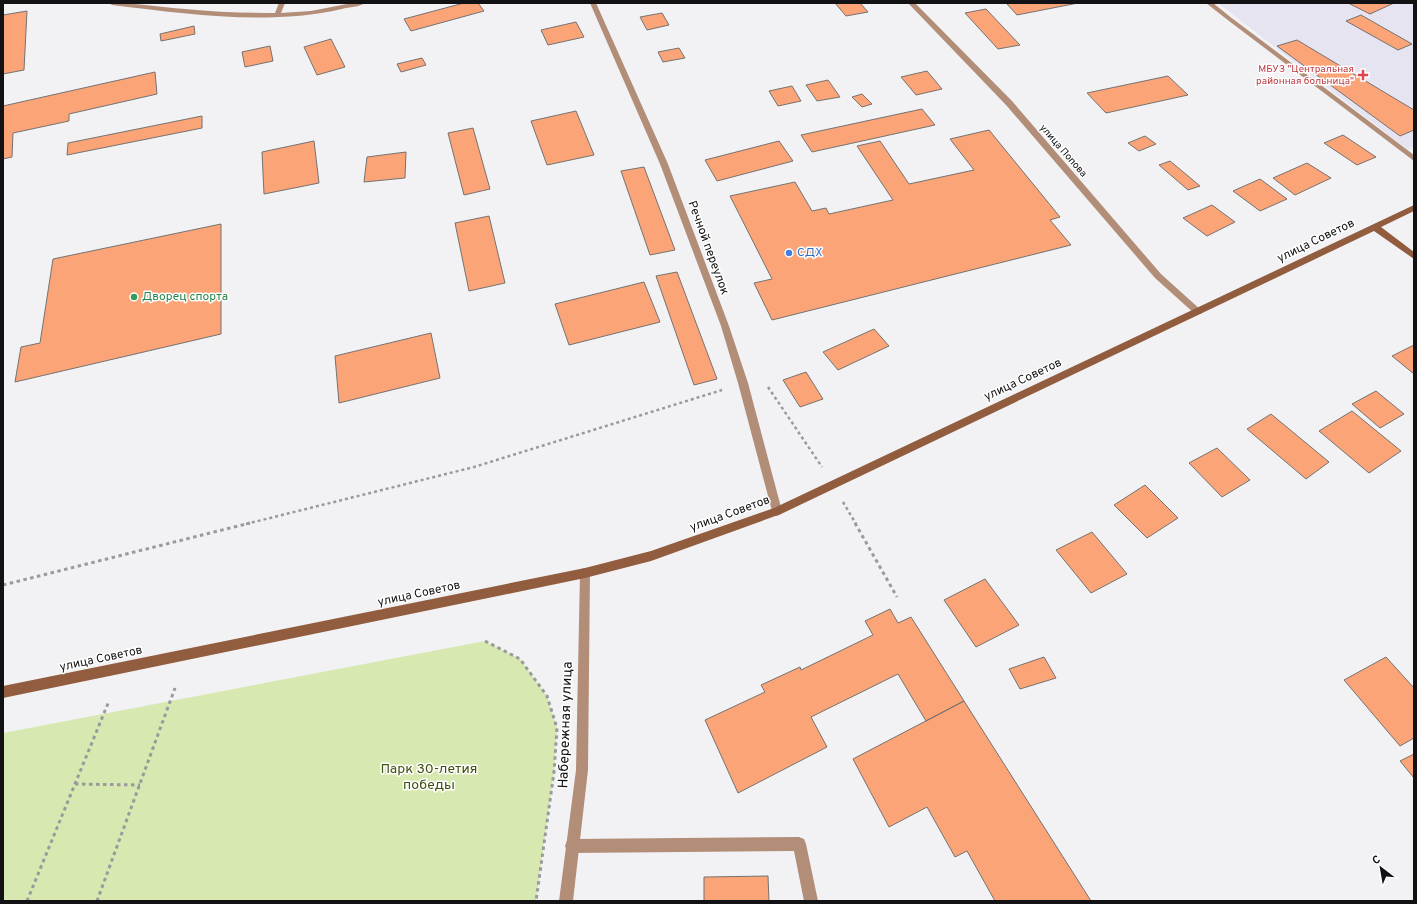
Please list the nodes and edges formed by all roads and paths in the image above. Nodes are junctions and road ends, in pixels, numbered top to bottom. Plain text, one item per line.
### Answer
1 (112, 3) edge
2 (282, 3) edge
3 (362, 3) edge
4 (593, 3) edge
5 (911, 3) edge
6 (1209, 3) edge
7 (277, 15) junction
8 (1414, 158) edge
9 (1414, 208) edge
10 (1375, 227) junction
11 (1414, 256) edge
12 (1198, 312) junction
13 (743, 383) junction
14 (777, 511) junction
15 (585, 573) junction
16 (3, 585) edge
17 (485, 641) dead end
18 (175, 688) dead end
19 (3, 692) edge
20 (109, 701) dead end
21 (75, 784) junction
22 (140, 784) junction
23 (572, 846) junction
24 (27, 901) edge
25 (97, 901) edge
26 (536, 901) edge
27 (566, 901) edge
28 (811, 901) edge

1 - 7 street
2 - 7 street
3 - 7 street
4 - 13 street, Речной переулок
5 - 12 street, улица Попова
6 - 8 street
9 - 10 main road, улица Советов
10 - 11 main road
10 - 12 main road, улица Советов
12 - 14 main road, улица Советов
13 - 14 street, Речной переулок
13 - 16 path
14 - 15 main road, улица Советов
15 - 19 main road, улица Советов
15 - 23 street, Набережная улица
17 - 26 path
18 - 22 path
20 - 21 path
21 - 22 path
21 - 24 path
22 - 25 path
23 - 27 street, Набережная улица
23 - 28 street

